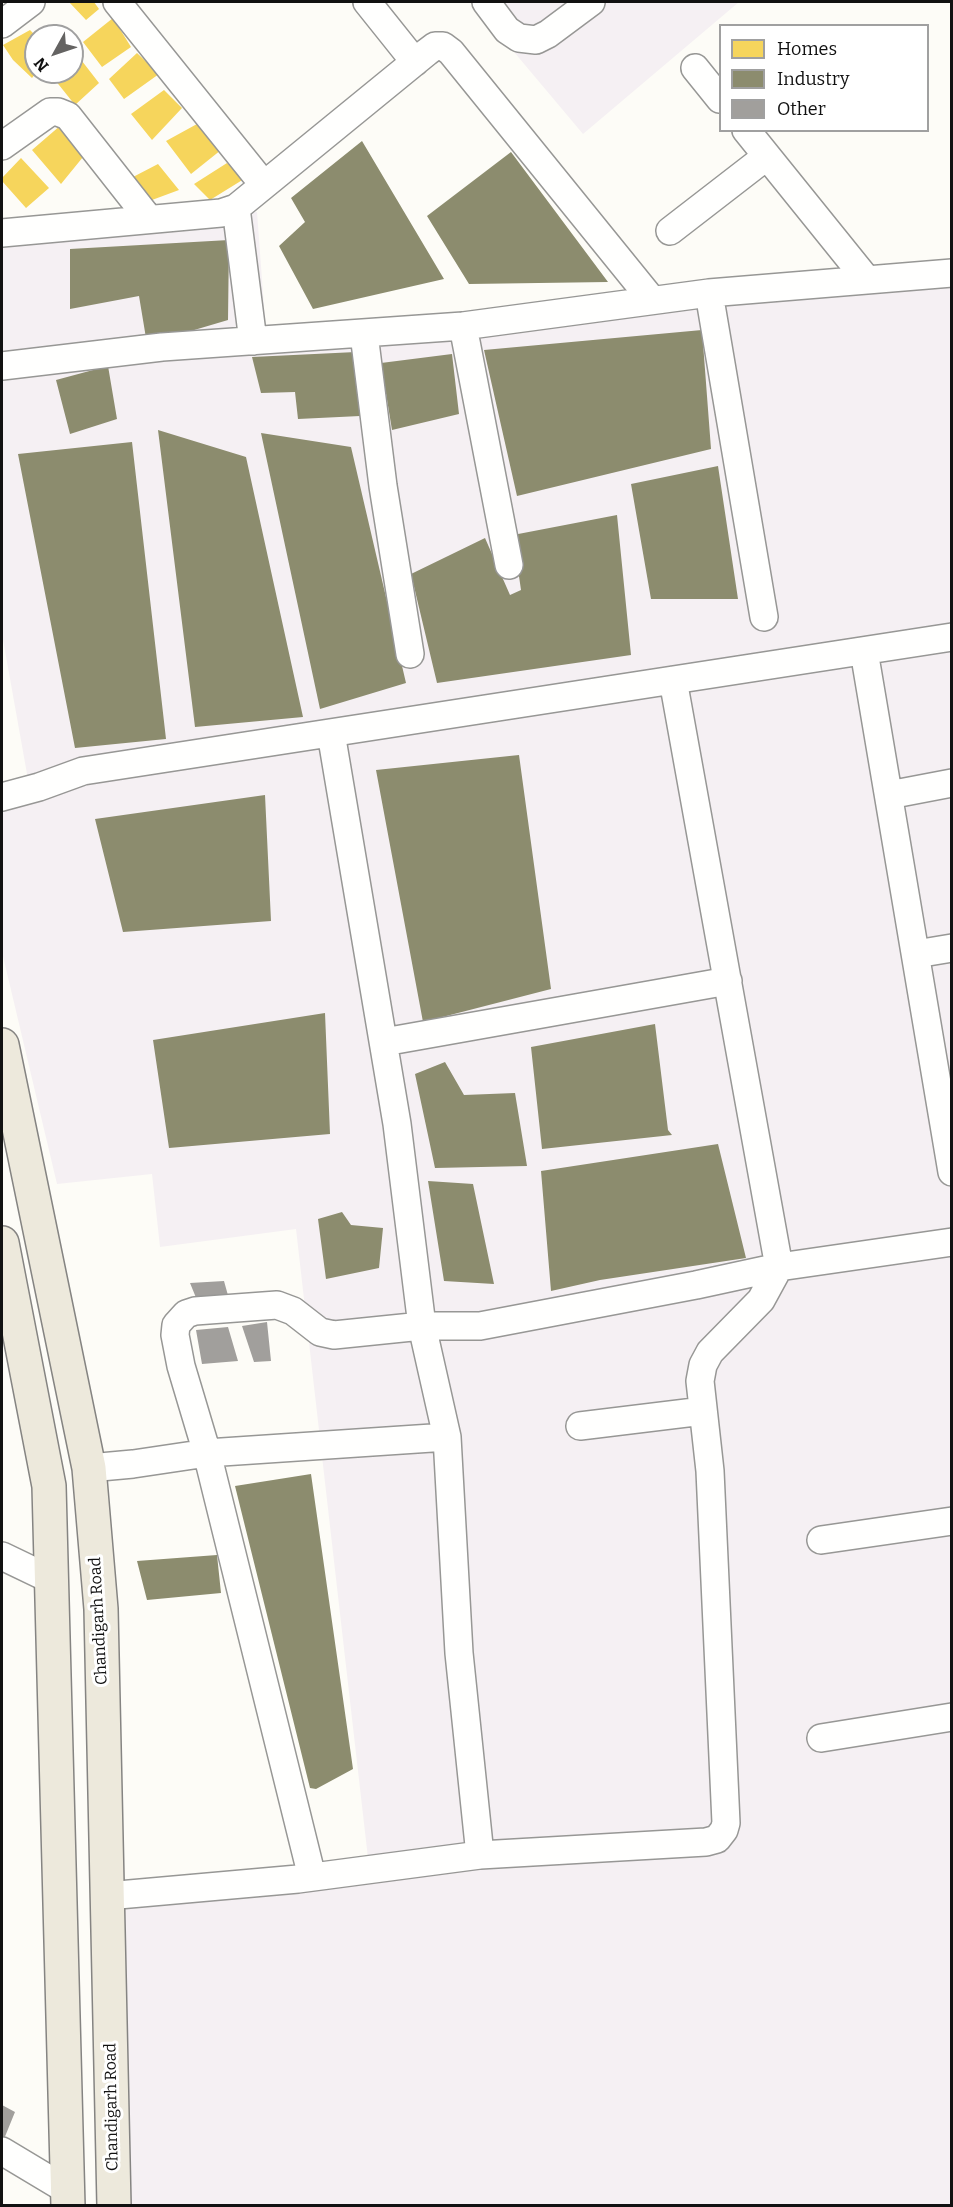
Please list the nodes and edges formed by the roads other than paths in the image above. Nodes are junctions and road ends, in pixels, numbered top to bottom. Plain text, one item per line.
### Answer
1 (31, 2) edge
2 (117, 2) edge
3 (367, 2) edge
4 (486, 2) edge
5 (591, 2) edge
6 (2, 24) edge
7 (415, 62) junction
8 (695, 68) dead end
9 (719, 98) edge
10 (748, 132) edge
11 (2, 146) edge
12 (767, 156) junction
13 (264, 185) junction
14 (236, 208) junction
15 (149, 219) junction
16 (670, 231) dead end
17 (2, 233) edge
18 (951, 273) edge
19 (867, 280) junction
20 (709, 293) junction
21 (652, 300) junction
22 (463, 326) junction
23 (364, 334) junction
24 (253, 341) junction
25 (2, 366) edge
26 (508, 565) dead end
27 (764, 617) dead end
28 (951, 638) edge
29 (864, 651) junction
30 (410, 654) dead end
31 (674, 680) junction
32 (331, 733) junction
33 (951, 783) edge
34 (889, 795) junction
35 (2, 797) edge
36 (951, 948) edge
37 (916, 954) junction
38 (728, 981) junction
39 (384, 1042) junction
40 (2, 1045) edge
41 (947, 1116) edge
42 (951, 1172) edge
43 (951, 1242) edge
44 (2, 1244) edge
45 (779, 1267) junction
46 (422, 1326) junction
47 (703, 1411) junction
48 (580, 1426) dead end
49 (447, 1437) junction
50 (207, 1453) junction
51 (88, 1468) junction
52 (951, 1521) edge
53 (821, 1540) dead end
54 (2, 1556) edge
55 (52, 1580) junction
56 (951, 1717) edge
57 (821, 1738) dead end
58 (480, 1855) junction
59 (312, 1877) junction
60 (107, 1896) junction
61 (2, 2151) edge
62 (68, 2198) edge
63 (114, 2205) edge

1 - 6 street
2 - 13 street
3 - 7 street
4 - 5 street
7 - 13 street
7 - 21 street
8 - 9 street
10 - 12 street
11 - 15 street
12 - 16 street
12 - 19 street
13 - 14 street
14 - 15 street
14 - 24 street
15 - 17 street
18 - 19 street
19 - 20 street
20 - 21 street
20 - 27 street
21 - 22 street
22 - 23 street
22 - 26 street
23 - 24 street
23 - 30 street
24 - 25 street
28 - 29 street
29 - 31 street
29 - 34 street
31 - 32 street
31 - 38 street
32 - 35 street
32 - 39 street
33 - 34 street
34 - 37 street
36 - 37 street
37 - 41 street
38 - 39 street
38 - 45 street
39 - 46 street
40 - 51 main road, Chandigarh Road
41 - 42 street
43 - 45 street
44 - 55 main road
45 - 46 street
45 - 47 street
46 - 49 street
46 - 50 street
47 - 48 street
47 - 58 street
49 - 50 street
49 - 58 street
50 - 51 street
50 - 59 street
51 - 60 main road, Chandigarh Road
52 - 53 street
54 - 55 street
55 - 62 main road
56 - 57 street
58 - 59 street
59 - 60 street
60 - 63 main road, Chandigarh Road
61 - 62 street

